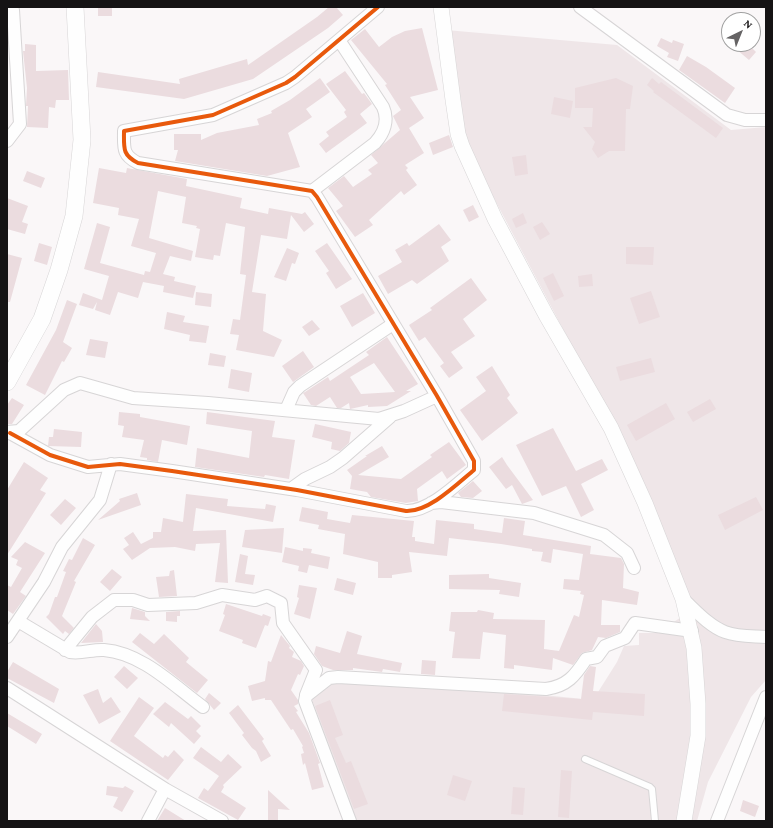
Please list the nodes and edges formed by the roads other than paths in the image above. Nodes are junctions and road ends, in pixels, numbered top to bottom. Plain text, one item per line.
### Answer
1 (76, 7) edge
2 (378, 7) edge
3 (441, 7) edge
4 (580, 7) edge
5 (11, 9) edge
6 (339, 40) junction
7 (19, 92) junction
8 (7, 95) edge
9 (766, 120) edge
10 (7, 142) edge
11 (312, 191) junction
12 (393, 324) junction
13 (7, 382) edge
14 (437, 396) junction
15 (286, 410) junction
16 (390, 417) junction
17 (8, 432) edge
18 (111, 464) junction
19 (291, 489) junction
20 (431, 503) junction
21 (634, 568) dead end
22 (683, 599) junction
23 (18, 621) junction
24 (692, 631) junction
25 (7, 637) edge
26 (766, 637) edge
27 (65, 650) junction
28 (316, 670) junction
29 (329, 678) junction
30 (7, 688) edge
31 (306, 696) junction
32 (766, 697) edge
33 (203, 707) dead end
34 (585, 759) dead end
35 (165, 789) junction
36 (148, 821) edge
37 (222, 821) edge
38 (350, 821) edge
39 (655, 821) edge
40 (684, 821) edge
41 (717, 821) edge

1 - 13 main road
2 - 6 street
3 - 22 street
4 - 9 street
5 - 7 street
6 - 11 street
6 - 11 street
7 - 8 street
7 - 10 street
11 - 12 street
12 - 14 street
12 - 15 street
14 - 16 street
14 - 20 street
15 - 16 street
15 - 17 street
16 - 19 street
17 - 18 street
18 - 19 street
18 - 23 street
19 - 20 street
20 - 21 street
22 - 24 street
22 - 26 street
23 - 25 street
23 - 27 street
24 - 29 street
24 - 40 street
27 - 28 street
27 - 33 street
28 - 29 street
28 - 31 street
29 - 31 street
30 - 35 street
31 - 38 street
32 - 41 street
34 - 39 lane
35 - 36 street
35 - 37 street

